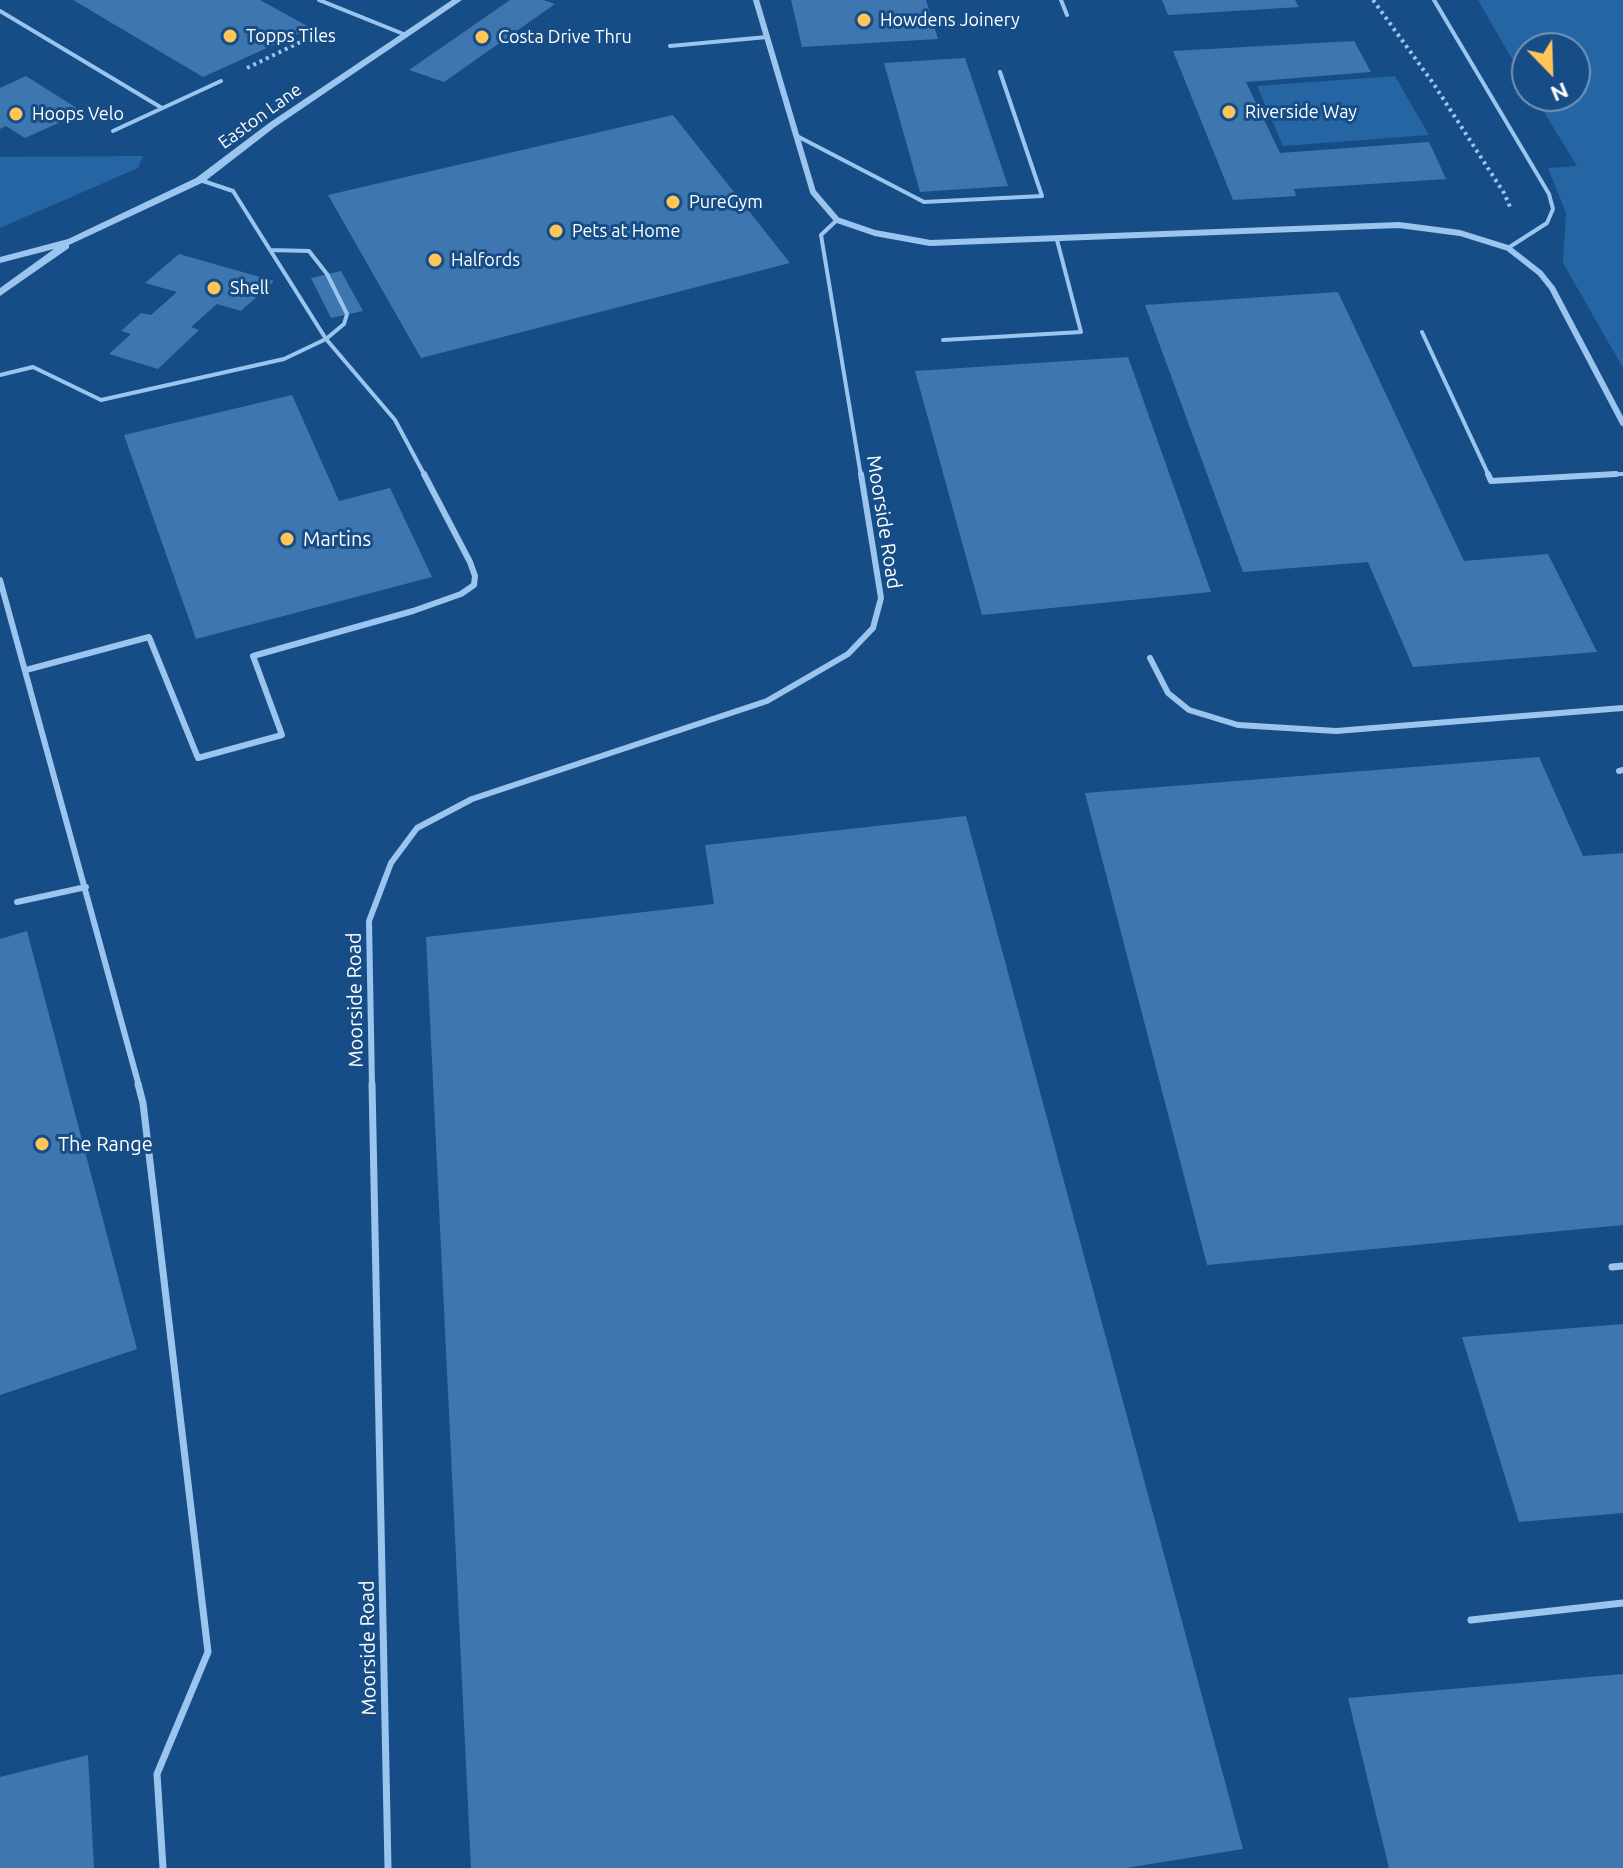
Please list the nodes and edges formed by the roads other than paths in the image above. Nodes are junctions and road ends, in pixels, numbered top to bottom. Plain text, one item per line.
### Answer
1 (319, 0) edge
2 (458, 0) edge
3 (756, 0) edge
4 (1061, 0) edge
5 (1434, 0) edge
6 (0, 11) edge
7 (1067, 15) dead end
8 (406, 35) junction
9 (767, 37) junction
10 (670, 46) dead end
11 (1000, 72) dead end
12 (221, 81) road end
13 (162, 108) junction
14 (113, 131) dead end
15 (797, 136) junction
16 (200, 180) junction
17 (837, 220) junction
18 (1057, 240) junction
19 (72, 241) junction
20 (1508, 248) junction
21 (270, 250) junction
22 (0, 260) edge
23 (0, 293) edge
24 (1422, 332) dead end
25 (326, 339) junction
26 (943, 340) dead end
27 (0, 375) edge
28 (1623, 423) edge
29 (1623, 474) edge
30 (0, 580) edge
31 (3, 600) edge
32 (1150, 658) dead end
33 (26, 670) junction
34 (1623, 708) edge
35 (86, 887) junction
36 (17, 902) dead end
37 (1623, 1266) edge
38 (1612, 1267) dead end
39 (1623, 1603) edge
40 (1471, 1620) dead end
41 (163, 1868) edge
42 (388, 1868) edge

1 - 8 lane
2 - 8 street, Easton Lane
3 - 9 street
4 - 7 lane
5 - 20 lane
6 - 13 lane
8 - 16 street, Easton Lane
9 - 10 lane
9 - 15 street
11 - 15 lane
12 - 13 lane
13 - 14 lane
15 - 17 street
16 - 19 street, Easton Lane
16 - 21 lane
17 - 18 street
17 - 42 lane, Moorside Road
18 - 20 street
18 - 26 lane
19 - 22 street, Easton Lane
19 - 23 street, Easton Lane
20 - 28 street
21 - 25 lane
21 - 25 lane
24 - 29 lane
25 - 27 lane
25 - 33 lane
30 - 31 lane
31 - 33 lane
32 - 34 lane
33 - 35 lane
35 - 36 lane
35 - 41 lane
37 - 38 lane
39 - 40 lane

